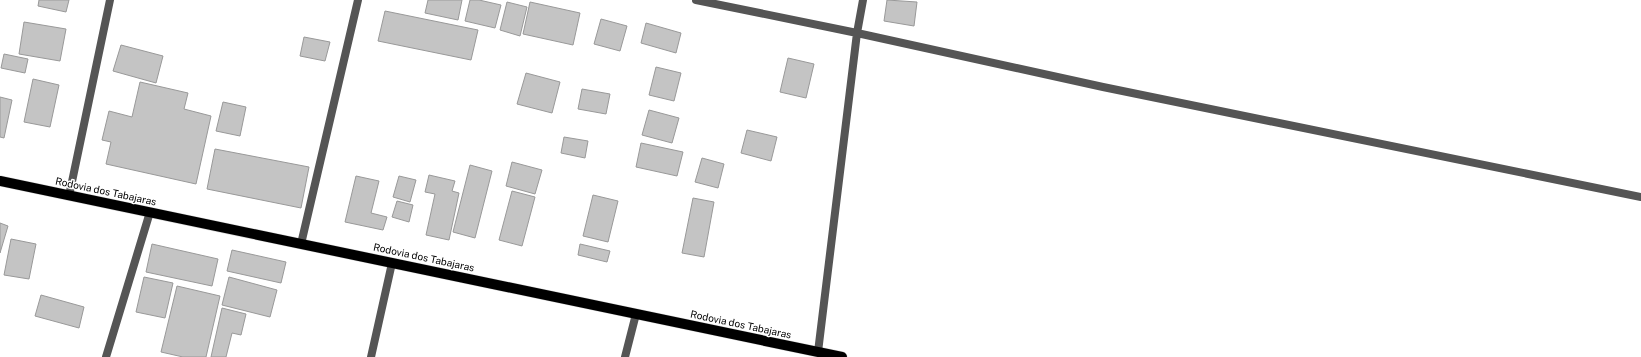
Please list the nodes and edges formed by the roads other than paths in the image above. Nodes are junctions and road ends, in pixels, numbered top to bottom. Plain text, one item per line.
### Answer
1 (110, 0) edge
2 (358, 0) edge
3 (696, 0) edge
4 (863, 0) edge
5 (857, 32) junction
6 (0, 181) edge
7 (69, 196) junction
8 (1641, 197) edge
9 (150, 212) junction
10 (301, 244) junction
11 (392, 263) junction
12 (636, 314) junction
13 (818, 352) junction
14 (106, 357) edge
15 (371, 357) edge
16 (624, 357) edge
17 (842, 357) edge

1 - 7 street
2 - 10 street
3 - 5 street
4 - 5 street
5 - 8 street
5 - 13 street
6 - 7 main road, Rodovia dos Tabajaras
7 - 9 main road, Rodovia dos Tabajaras
9 - 10 main road, Rodovia dos Tabajaras
9 - 14 street
10 - 11 main road, Rodovia dos Tabajaras
11 - 12 main road, Rodovia dos Tabajaras
11 - 15 street
12 - 13 main road, Rodovia dos Tabajaras
12 - 16 street
13 - 17 main road, Rodovia dos Tabajaras

